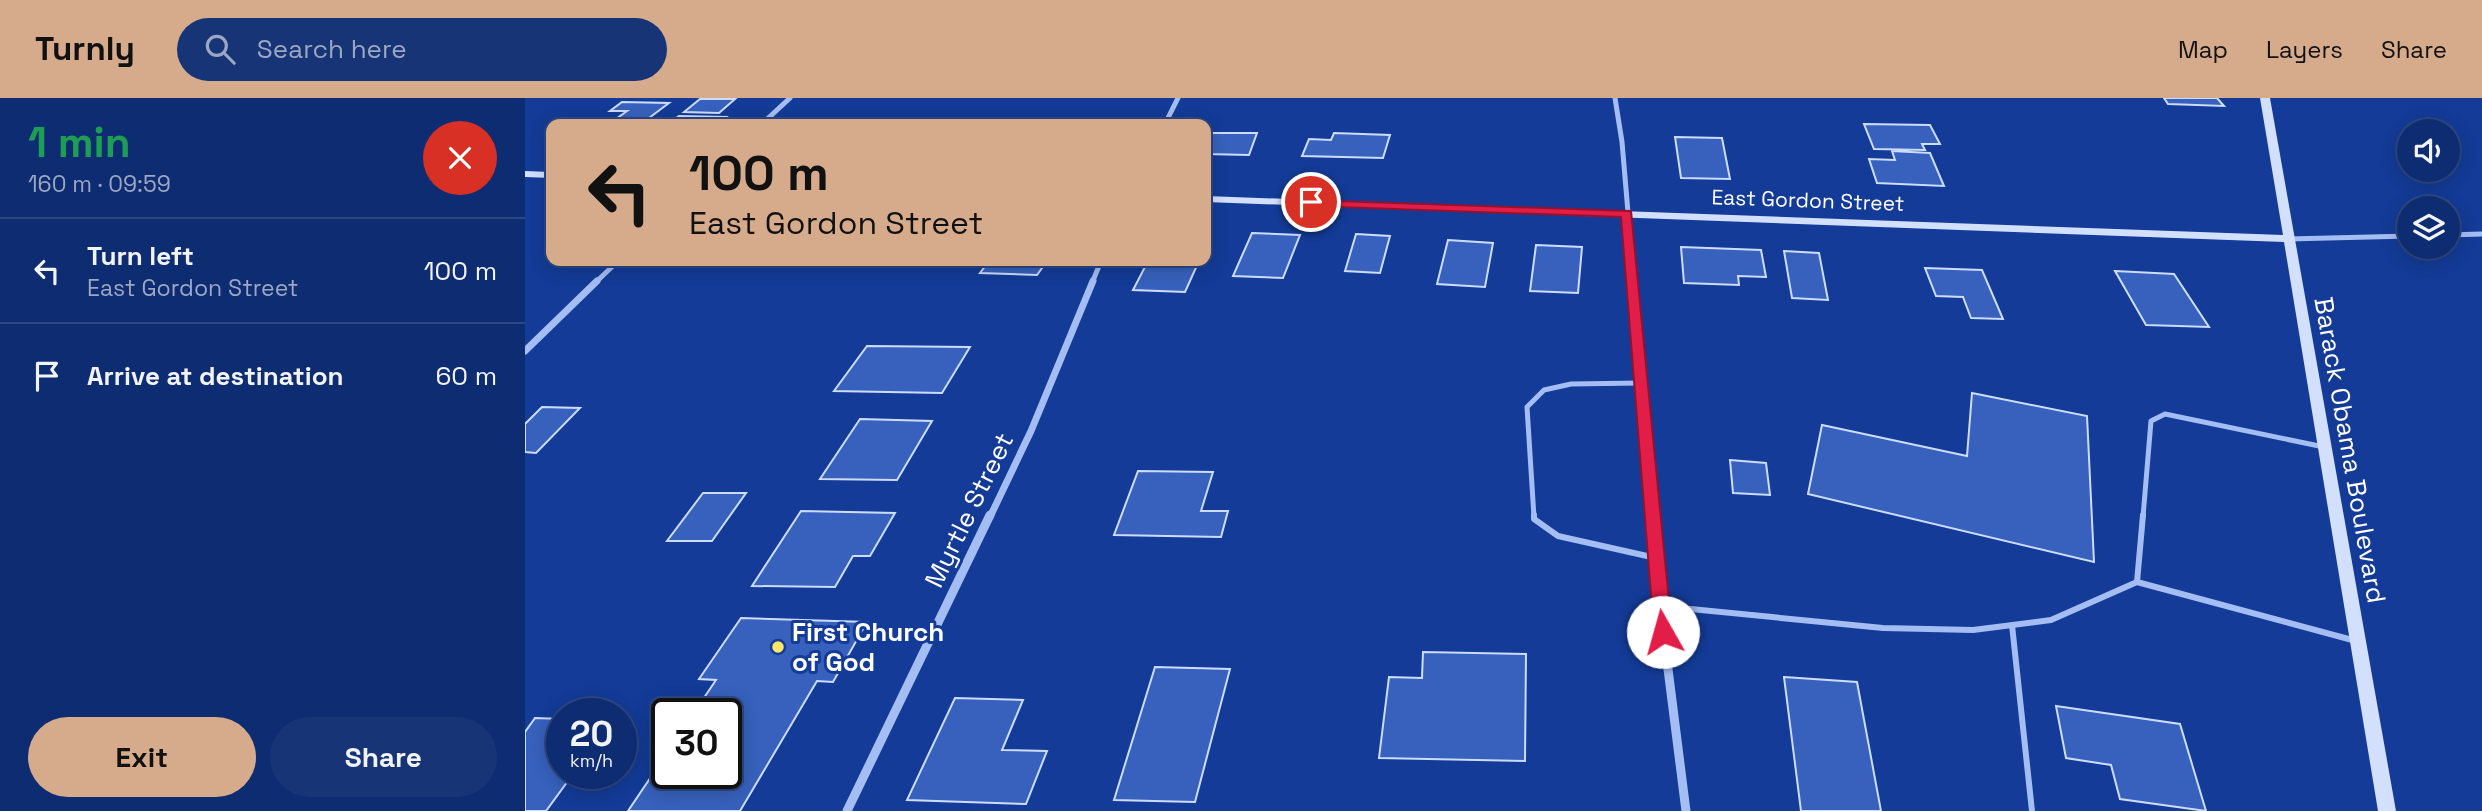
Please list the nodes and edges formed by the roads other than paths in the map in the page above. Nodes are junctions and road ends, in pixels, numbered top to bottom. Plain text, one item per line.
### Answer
1 (790, 98) edge
2 (1178, 98) edge
3 (1615, 98) edge
4 (2266, 98) edge
5 (767, 119) edge
6 (1168, 119) edge
7 (525, 174) edge
8 (546, 175) edge
9 (1211, 199) edge
10 (1626, 213) junction
11 (2482, 234) edge
12 (2460, 235) edge
13 (2397, 236) edge
14 (2288, 239) junction
15 (613, 266) edge
16 (1099, 266) edge
17 (525, 351) edge
18 (1640, 383) junction
19 (2324, 447) junction
20 (1656, 558) junction
21 (2137, 582) junction
22 (1660, 606) junction
23 (2012, 625) junction
24 (2358, 642) junction
25 (847, 811) edge
26 (1686, 811) edge
27 (2032, 811) edge
28 (2387, 811) edge

1 - 5 street
2 - 6 street
3 - 10 street
4 - 14 street, Barack Obama Boulevard
7 - 8 street
9 - 10 street, East Gordon Street
10 - 14 street, East Gordon Street
10 - 18 street
11 - 12 street
13 - 14 street, East Gordon Street
14 - 19 street, Barack Obama Boulevard
15 - 17 street
16 - 25 street, Myrtle Street
18 - 20 street
18 - 20 lane
19 - 21 lane
19 - 24 street, Barack Obama Boulevard
20 - 22 street
21 - 23 lane
21 - 24 lane
22 - 23 lane
22 - 26 street
23 - 27 lane
24 - 28 street, Barack Obama Boulevard

